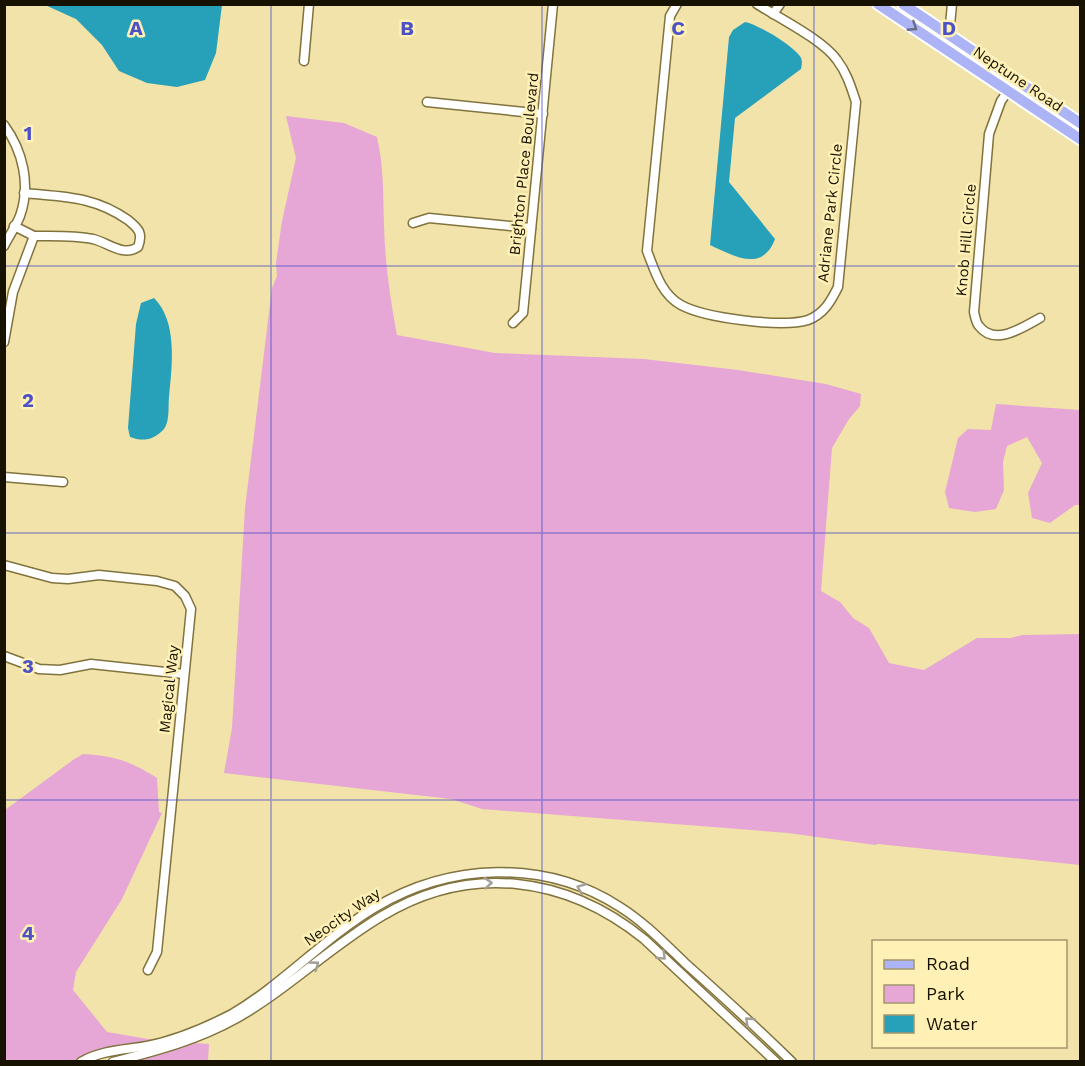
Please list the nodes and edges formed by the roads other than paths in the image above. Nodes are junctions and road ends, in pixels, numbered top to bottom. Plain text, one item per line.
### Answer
1 (309, 4) edge
2 (553, 4) edge
3 (677, 4) edge
4 (780, 4) edge
5 (878, 4) edge
6 (903, 4) edge
7 (952, 4) edge
8 (758, 5) edge
9 (773, 15) junction
10 (947, 34) junction
11 (942, 47) junction
12 (304, 61) dead end
13 (1008, 91) junction
14 (427, 102) dead end
15 (543, 114) junction
16 (1080, 123) edge
17 (4, 125) edge
18 (1080, 139) edge
19 (24, 193) junction
20 (414, 223) dead end
21 (14, 226) junction
22 (531, 228) junction
23 (34, 236) junction
24 (4, 246) edge
25 (1040, 318) dead end
26 (513, 323) dead end
27 (4, 342) edge
28 (4, 477) edge
29 (63, 482) dead end
30 (4, 566) edge
31 (4, 656) edge
32 (184, 674) junction
33 (600, 896) junction
34 (593, 905) junction
35 (148, 970) dead end
36 (727, 1000) junction
37 (719, 1010) junction
38 (81, 1062) edge
39 (113, 1062) edge
40 (776, 1062) edge
41 (792, 1062) edge

1 - 12 street
2 - 15 street, Brighton Place Boulevard
3 - 9 street, Adriane Park Circle
4 - 9 street
5 -> 11 main road, Neptune Road
6 - 10 main road, Neptune Road
7 - 10 street
8 - 9 street, Adriane Park Circle
10 - 11 street
10 - 16 main road, Neptune Road
11 - 13 main road, Neptune Road
13 - 18 main road, Neptune Road
13 - 25 street, Knob Hill Circle
14 - 15 street
15 - 22 street, Brighton Place Boulevard
17 - 19 street
19 - 21 street
19 - 23 street
20 - 22 street
21 - 23 street
21 - 24 street
22 - 26 street, Brighton Place Boulevard
23 - 27 street
28 - 29 street
30 - 32 street, Magical Way
31 - 32 street
32 - 35 street, Magical Way
33 - 34 street
33 - 36 street, Neocity Way
33 -> 38 street, Neocity Way
34 -> 37 street, Neocity Way
39 -> 34 street, Neocity Way
36 - 37 street
41 -> 36 street, Neocity Way
37 - 40 street, Neocity Way

